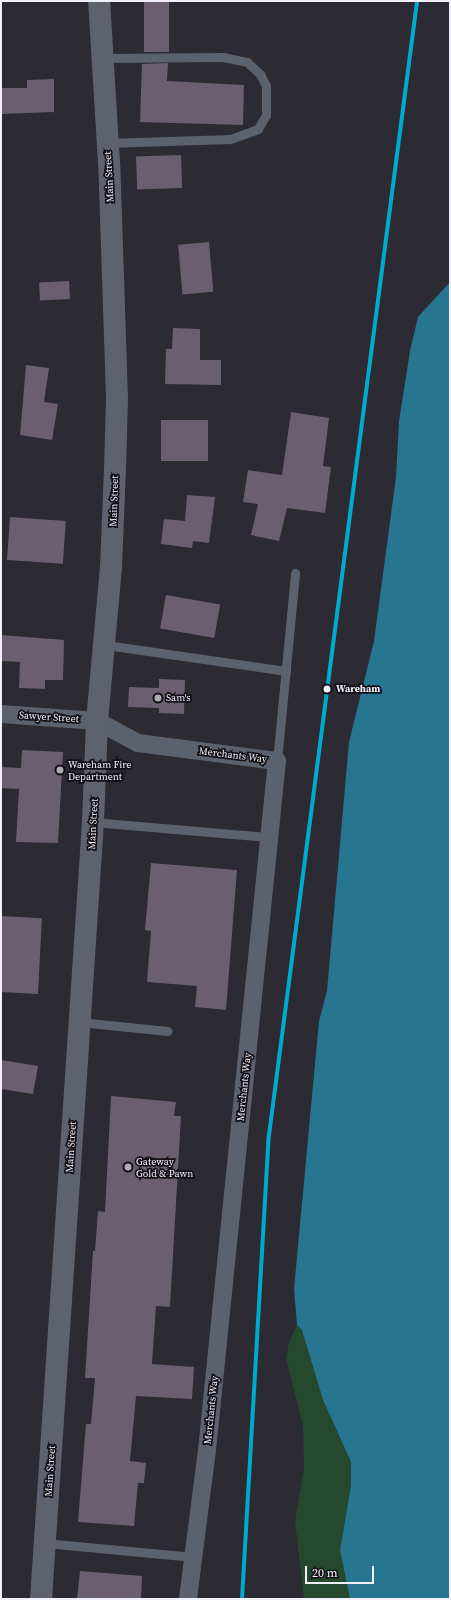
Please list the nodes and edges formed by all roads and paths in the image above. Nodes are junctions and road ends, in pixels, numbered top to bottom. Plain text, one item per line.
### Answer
1 (99, 1) edge
2 (103, 58) junction
3 (108, 143) junction
4 (295, 573) dead end
5 (106, 645) junction
6 (286, 670) junction
7 (1, 714) edge
8 (97, 721) junction
9 (277, 761) junction
10 (93, 822) junction
11 (269, 836) junction
12 (79, 1022) junction
13 (168, 1031) dead end
14 (45, 1543) junction
15 (193, 1557) junction
16 (41, 1599) edge
17 (188, 1599) edge

1 - 2 main road, Main Street
2 - 3 main road, Main Street
2 - 3 lane
3 - 5 main road, Main Street
4 - 6 lane
5 - 6 lane
5 - 8 main road, Main Street
6 - 9 lane
7 - 8 street, Sawyer Street
8 - 9 street, Merchants Way
8 - 10 main road, Main Street
9 - 11 street, Merchants Way
10 - 11 lane
10 - 12 main road, Main Street
11 - 15 street, Merchants Way
12 - 13 lane
12 - 14 main road, Main Street
14 - 15 lane
14 - 16 main road, Main Street
15 - 17 street, Merchants Way

